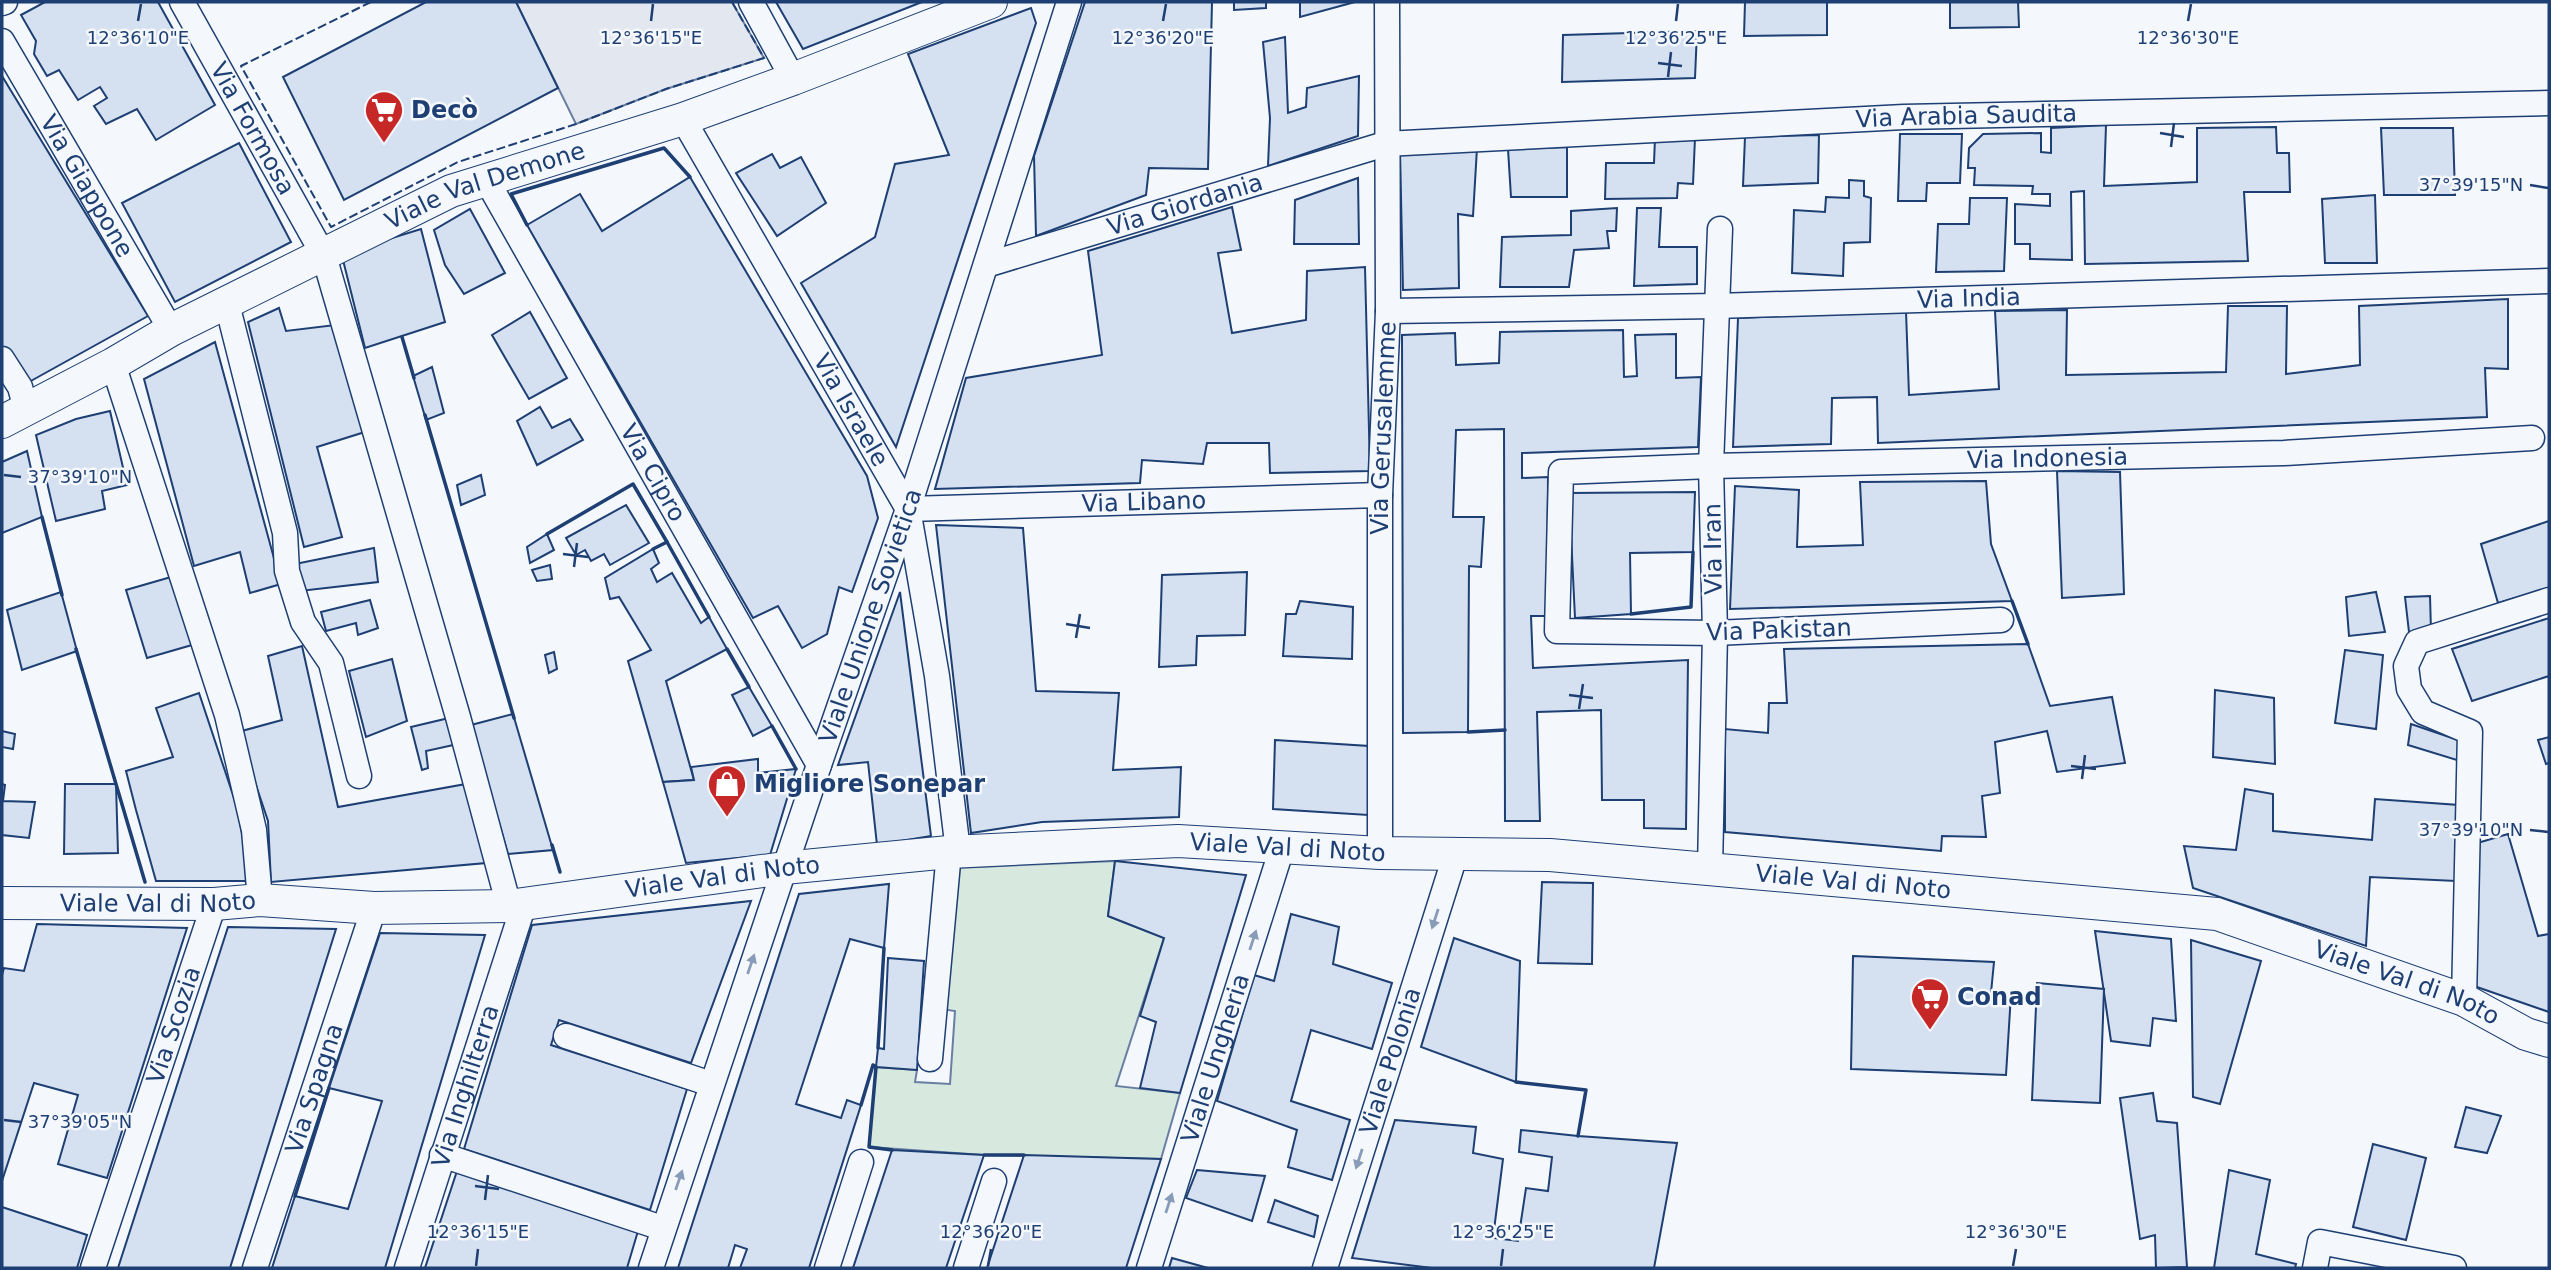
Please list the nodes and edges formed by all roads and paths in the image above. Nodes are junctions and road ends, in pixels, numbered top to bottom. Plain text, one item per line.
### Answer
1 (182, 2) edge
2 (751, 2) edge
3 (991, 2) edge
4 (1069, 2) edge
5 (1387, 2) edge
6 (2, 41) edge
7 (793, 79) junction
8 (2549, 103) edge
9 (683, 119) junction
10 (1385, 144) junction
11 (486, 179) junction
12 (1720, 229) dead end
13 (324, 256) junction
14 (986, 265) junction
15 (2549, 281) edge
16 (227, 304) junction
17 (1716, 306) junction
18 (1388, 312) junction
19 (171, 330) junction
20 (2, 359) edge
21 (113, 364) junction
22 (14, 415) edge
23 (2532, 438) dead end
24 (1711, 466) junction
25 (1380, 495) junction
26 (908, 509) junction
27 (2549, 600) edge
28 (2001, 620) dead end
29 (1557, 631) joint
30 (1716, 633) junction
31 (819, 765) junction
32 (359, 776) dead end
33 (1282, 848) junction
34 (954, 852) junction
35 (1380, 853) junction
36 (1456, 853) junction
37 (784, 868) junction
38 (1710, 869) junction
39 (260, 900) junction
40 (2, 903) edge
41 (215, 904) junction
42 (517, 905) junction
43 (374, 908) junction
44 (2464, 1000) junction
45 (566, 1036) dead end
46 (2549, 1041) edge
47 (930, 1059) dead end
48 (711, 1084) junction
49 (442, 1155) junction
50 (861, 1162) dead end
51 (994, 1181) dead end
52 (662, 1228) junction
53 (93, 1268) edge
54 (255, 1268) edge
55 (407, 1268) edge
56 (650, 1268) edge
57 (827, 1268) edge
58 (966, 1268) edge
59 (1149, 1268) edge
60 (1325, 1268) edge
61 (2315, 1268) edge
62 (2454, 1268) edge

1 - 13 street, Via Formosa
2 - 7 street
3 - 7 street, Viale Val Demone
4 - 14 street, Viale Unione Sovietica
5 - 10 street, Via Gerusalemme
6 - 19 street, Via Giappone
7 - 9 street, Viale Val Demone
8 - 10 street, Via Arabia Saudita
9 - 11 street, Viale Val Demone
9 - 26 street, Via Israele
10 - 14 street, Via Giordania
10 - 18 street, Via Gerusalemme
11 - 13 street, Viale Val Demone
11 - 31 street, Via Cipro
12 - 17 street, Via Iran
13 - 16 street, Viale Val Demone
13 - 42 street, Via Formosa
14 - 26 street, Viale Unione Sovietica
15 - 17 street, Via India
16 - 19 street, Viale Val Demone
16 - 32 street
17 - 18 street, Via India
17 - 24 street, Via Iran
18 - 25 street, Via Gerusalemme
19 - 21 street, Viale Val Demone
20 - 22 street
21 - 22 street, Viale Val Demone
21 - 39 street
23 - 24 street, Via Indonesia
24 - 29 street, Via Indonesia
24 - 30 street, Via Iran
25 - 26 street, Via Libano
25 - 35 street, Via Gerusalemme
26 - 31 street, Viale Unione Sovietica
26 - 34 street, Via Israele
27 - 44 street
28 - 30 street, Via Pakistan
29 - 30 street, Via Pakistan
30 - 38 street, Via Iran
31 - 37 street, Viale Unione Sovietica
33 - 34 street, Viale Val di Noto
33 - 35 street, Viale Val di Noto
59 -> 33 street, Viale Ungheria
34 - 37 street, Viale Val di Noto
34 - 47 street, Via Israele
35 - 36 street, Viale Val di Noto
36 - 38 street, Viale Val di Noto
36 -> 60 street, Viale Polonia
37 - 42 street, Viale Val di Noto
48 -> 37 street, Viale Unione Sovietica
38 - 44 street, Viale Val di Noto
39 - 41 street, Viale Val di Noto
39 - 43 street, Viale Val di Noto
40 - 41 street, Viale Val di Noto
41 - 53 street, Via Scozia
42 - 43 street, Viale Val di Noto
42 - 49 street, Via Inghilterra
43 - 54 street, Via Spagna
44 - 46 street, Viale Val di Noto
45 - 48 street
52 -> 48 street, Viale Unione Sovietica
49 - 52 street
49 - 55 street, Via Inghilterra
50 - 57 street
51 - 58 street
52 - 56 street, Viale Unione Sovietica
61 - 62 street

